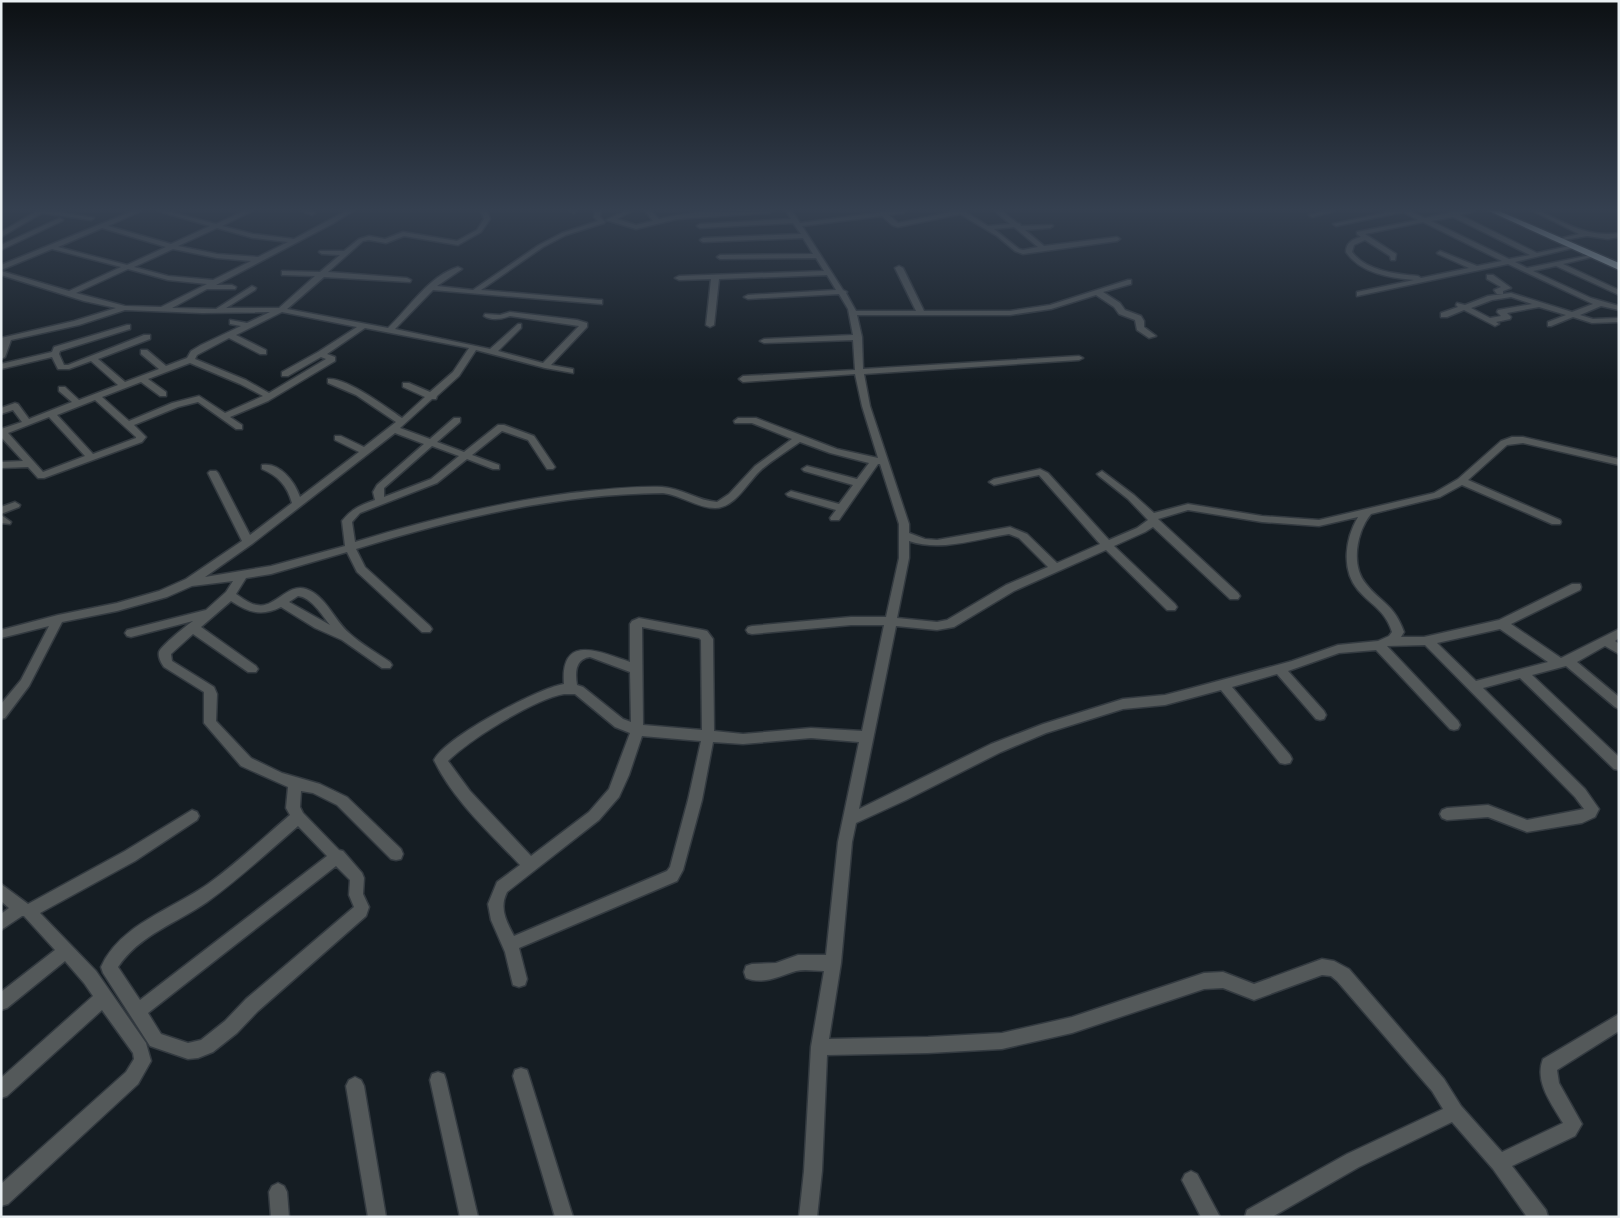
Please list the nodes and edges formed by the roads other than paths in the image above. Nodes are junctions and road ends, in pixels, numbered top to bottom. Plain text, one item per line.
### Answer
1 (125, 268) joint
2 (241, 268) edge
3 (330, 268) edge
4 (509, 268) edge
5 (826, 268) edge
6 (898, 268) dead end
7 (1375, 268) edge
8 (1476, 268) edge
9 (1522, 268) edge
10 (1535, 268) edge
11 (1566, 268) edge
12 (458, 269) dead end
13 (1526, 270) junction
14 (1, 273) edge
15 (285, 273) dead end
16 (830, 273) junction
17 (323, 275) junction
18 (1490, 277) dead end
19 (679, 278) dead end
20 (715, 278) junction
21 (1427, 279) junction
22 (408, 280) dead end
23 (214, 282) junction
24 (1128, 282) dead end
25 (205, 286) junction
26 (232, 287) dead end
27 (252, 288) dead end
28 (432, 288) junction
29 (474, 292) junction
30 (842, 292) junction
31 (71, 293) junction
32 (1099, 293) junction
33 (1619, 293) edge
34 (1360, 294) dead end
35 (1506, 295) junction
36 (748, 297) dead end
37 (1488, 300) junction
38 (599, 302) dead end
39 (1598, 304) junction
40 (1460, 305) junction
41 (1540, 306) junction
42 (125, 308) junction
43 (1619, 308) edge
44 (1510, 309) junction
45 (161, 310) junction
46 (218, 310) junction
47 (281, 310) junction
48 (921, 312) junction
49 (854, 313) junction
50 (1444, 315) dead end
51 (1571, 315) junction
52 (488, 316) dead end
53 (1619, 320) edge
54 (1489, 321) junction
55 (234, 322) dead end
56 (365, 324) junction
57 (1551, 324) dead end
58 (710, 325) dead end
59 (1498, 325) dead end
60 (62, 326) junction
61 (248, 326) junction
62 (518, 326) dead end
63 (127, 327) dead end
64 (390, 330) junction
65 (230, 335) junction
66 (1152, 336) dead end
67 (147, 337) dead end
68 (858, 337) junction
69 (4, 340) edge
70 (764, 341) dead end
71 (474, 347) junction
72 (56, 352) junction
73 (144, 352) dead end
74 (262, 352) dead end
75 (492, 352) junction
76 (321, 354) junction
77 (1, 357) edge
78 (92, 358) junction
79 (1079, 358) dead end
80 (190, 360) junction
81 (1, 366) edge
82 (545, 366) junction
83 (164, 369) junction
84 (570, 371) dead end
85 (860, 371) junction
86 (285, 374) dead end
87 (142, 378) junction
88 (743, 379) dead end
89 (331, 381) dead end
90 (123, 385) junction
91 (406, 385) dead end
92 (62, 389) dead end
93 (164, 394) dead end
94 (96, 396) junction
95 (269, 396) junction
96 (433, 396) junction
97 (78, 403) junction
98 (1, 411) edge
99 (52, 414) junction
100 (225, 416) junction
101 (458, 420) dead end
102 (402, 422) junction
103 (738, 422) dead end
104 (27, 423) junction
105 (129, 424) junction
106 (239, 427) dead end
107 (394, 429) junction
108 (1, 432) edge
109 (338, 438) dead end
110 (799, 438) junction
111 (432, 444) junction
112 (364, 451) junction
113 (20, 452) junction
114 (466, 457) junction
115 (92, 458) junction
116 (880, 461) junction
117 (1619, 462) edge
118 (1, 463) edge
119 (30, 464) junction
120 (265, 467) dead end
121 (496, 467) dead end
122 (550, 467) dead end
123 (807, 469) dead end
124 (213, 472) dead end
125 (1102, 474) dead end
126 (1461, 481) junction
127 (994, 482) dead end
128 (860, 483) junction
129 (791, 494) dead end
130 (380, 500) junction
131 (297, 504) junction
132 (15, 505) dead end
133 (842, 508) junction
134 (1, 511) edge
135 (1368, 512) junction
136 (835, 518) dead end
137 (1152, 519) junction
138 (1556, 522) dead end
139 (904, 535) junction
140 (248, 542) junction
141 (1107, 544) junction
142 (351, 549) junction
143 (1056, 568) junction
144 (242, 576) junction
145 (190, 582) junction
146 (1576, 587) dead end
147 (230, 595) junction
148 (1234, 596) dead end
149 (281, 602) junction
150 (1171, 606) dead end
151 (207, 614) junction
152 (58, 619) junction
153 (891, 621) junction
154 (1502, 624) junction
155 (192, 628) junction
156 (426, 629) dead end
157 (752, 630) dead end
158 (131, 633) dead end
159 (1619, 633) edge
160 (1, 634) edge
161 (346, 637) junction
162 (1427, 640) junction
163 (1606, 640) junction
164 (1384, 643) junction
165 (1619, 650) edge
166 (1564, 662) junction
167 (386, 665) dead end
168 (252, 669) dead end
169 (636, 669) junction
170 (1279, 669) junction
171 (1523, 674) junction
172 (1223, 684) junction
173 (1474, 686) junction
174 (571, 688) junction
175 (1619, 704) edge
176 (1, 714) edge
177 (1320, 715) dead end
178 (1454, 725) dead end
179 (637, 730) junction
180 (708, 736) junction
181 (866, 737) junction
182 (1285, 759) dead end
183 (1619, 765) edge
184 (295, 784) junction
185 (1447, 814) dead end
186 (192, 816) dead end
187 (298, 817) junction
188 (850, 818) junction
189 (396, 854) dead end
190 (338, 856) junction
191 (532, 865) junction
192 (1, 891) edge
193 (25, 910) junction
194 (1, 923) edge
195 (509, 945) junction
196 (66, 951) junction
197 (833, 963) junction
198 (752, 972) dead end
199 (519, 979) dead end
200 (104, 998) junction
201 (1, 1002) edge
202 (137, 1012) junction
203 (1619, 1022) edge
204 (819, 1047) junction
205 (520, 1076) dead end
206 (438, 1080) dead end
207 (355, 1086) dead end
208 (1, 1090) edge
209 (1455, 1112) junction
210 (1499, 1163) junction
211 (1191, 1180) dead end
212 (278, 1192) dead end
213 (1, 1197) edge
214 (280, 1217) edge
215 (377, 1217) edge
216 (469, 1217) edge
217 (564, 1217) edge
218 (808, 1217) edge
219 (1211, 1217) edge
220 (1254, 1217) edge
221 (1539, 1217) edge

1 - 23 street
1 - 31 street
2 - 23 street
3 - 17 street
4 - 29 street
5 - 16 street
6 - 48 street
7 - 21 street
8 - 21 street
9 - 13 street
10 - 13 street
11 - 33 street
12 - 28 street
13 - 39 street
14 - 31 street
15 - 17 street
16 - 20 street
16 - 30 street
17 - 22 street
17 - 47 street
18 - 35 street
19 - 20 street
20 - 58 street
21 - 34 street
23 - 25 street
24 - 32 street
25 - 26 street
25 - 45 street
27 - 46 street
28 - 29 street
28 - 64 street
29 - 38 street
30 - 36 street
30 - 49 street
31 - 42 street
32 - 48 street
32 - 66 street
35 - 37 street
35 - 41 street
37 - 40 street
37 - 44 street
39 - 43 street
39 - 51 street
40 - 50 street
40 - 54 street
41 - 44 street
41 - 51 street
42 - 45 street
42 - 60 street
44 - 54 street
45 - 46 street
46 - 47 street
47 - 56 street
47 - 61 street
48 - 49 street
49 - 68 street
51 - 53 street
51 - 57 street
52 - 82 street
54 - 59 street
55 - 61 street
56 - 64 street
56 - 76 street
60 - 69 street
60 - 72 street
61 - 65 street
62 - 75 street
63 - 72 street
64 - 71 street
65 - 74 street
65 - 80 street
67 - 78 street
68 - 70 street
68 - 85 street
69 - 77 street
71 - 75 street
71 - 96 street
72 - 78 street
72 - 81 street
73 - 83 street
75 - 82 street
76 - 86 street
76 - 95 street
78 - 90 street
79 - 85 street
80 - 83 street
80 - 95 street
82 - 84 street
83 - 87 street
85 - 88 street
85 - 116 street
87 - 90 street
87 - 93 street
89 - 102 street
90 - 94 street
91 - 96 street
92 - 97 street
94 - 97 street
94 - 105 street
95 - 100 street
96 - 102 street
97 - 99 street
98 - 104 street
99 - 104 street
99 - 115 street
100 - 105 street
100 - 106 street
101 - 111 street
102 - 107 street
103 - 110 street
104 - 108 street
105 - 115 street
107 - 111 street
107 - 112 street
108 - 113 street
109 - 112 street
110 - 116 street
110 - 142 street
111 - 114 street
111 - 130 street
112 - 131 street
113 - 118 street
113 - 119 street
114 - 121 street
114 - 122 street
114 - 130 street
115 - 119 street
116 - 128 street
116 - 139 street
117 - 126 street
118 - 119 street
120 - 131 street
123 - 128 street
124 - 140 street
125 - 137 street
126 - 135 street
126 - 138 street
127 - 141 street
128 - 133 street
129 - 133 street
130 - 142 street
131 - 140 street
132 - 134 street
133 - 136 street
135 - 137 street
135 - 164 street
137 - 141 street
137 - 148 street
139 - 143 street
139 - 153 street
140 - 145 street
141 - 143 street
141 - 150 street
142 - 144 street
142 - 156 street
143 - 153 street
144 - 145 street
144 - 147 street
145 - 152 street
146 - 154 street
147 - 149 street
147 - 151 street
149 - 161 street
149 - 161 street
151 - 155 street
151 - 158 street
152 - 160 street
152 - 176 street
153 - 157 street
153 - 181 street
154 - 162 street
154 - 166 street
155 - 168 street
155 - 184 street
159 - 163 street
161 - 167 street
162 - 164 street
162 - 173 street
163 - 165 street
163 - 166 street
164 - 170 street
164 - 178 street
166 - 171 street
166 - 175 street
169 - 174 street
169 - 179 street
169 - 180 street
170 - 172 street
170 - 177 street
171 - 173 street
171 - 183 street
172 - 182 street
172 - 188 street
173 - 185 street
174 - 179 street
174 - 191 street
179 - 180 street
179 - 191 street
180 - 181 street
180 - 195 street
181 - 188 street
184 - 187 street
184 - 189 street
186 - 193 street
187 - 190 street
187 - 202 street
188 - 197 street
190 - 202 street
190 - 202 street
191 - 195 street
192 - 193 street
193 - 194 street
193 - 196 street
195 - 199 street
196 - 200 street
196 - 201 street
197 - 198 street
197 - 204 street
200 - 208 street
200 - 213 street
203 - 210 street
204 - 209 street
204 - 218 street
205 - 217 street
206 - 216 street
207 - 215 street
209 - 210 street
209 - 220 street
210 - 221 street
211 - 219 street
212 - 214 street

